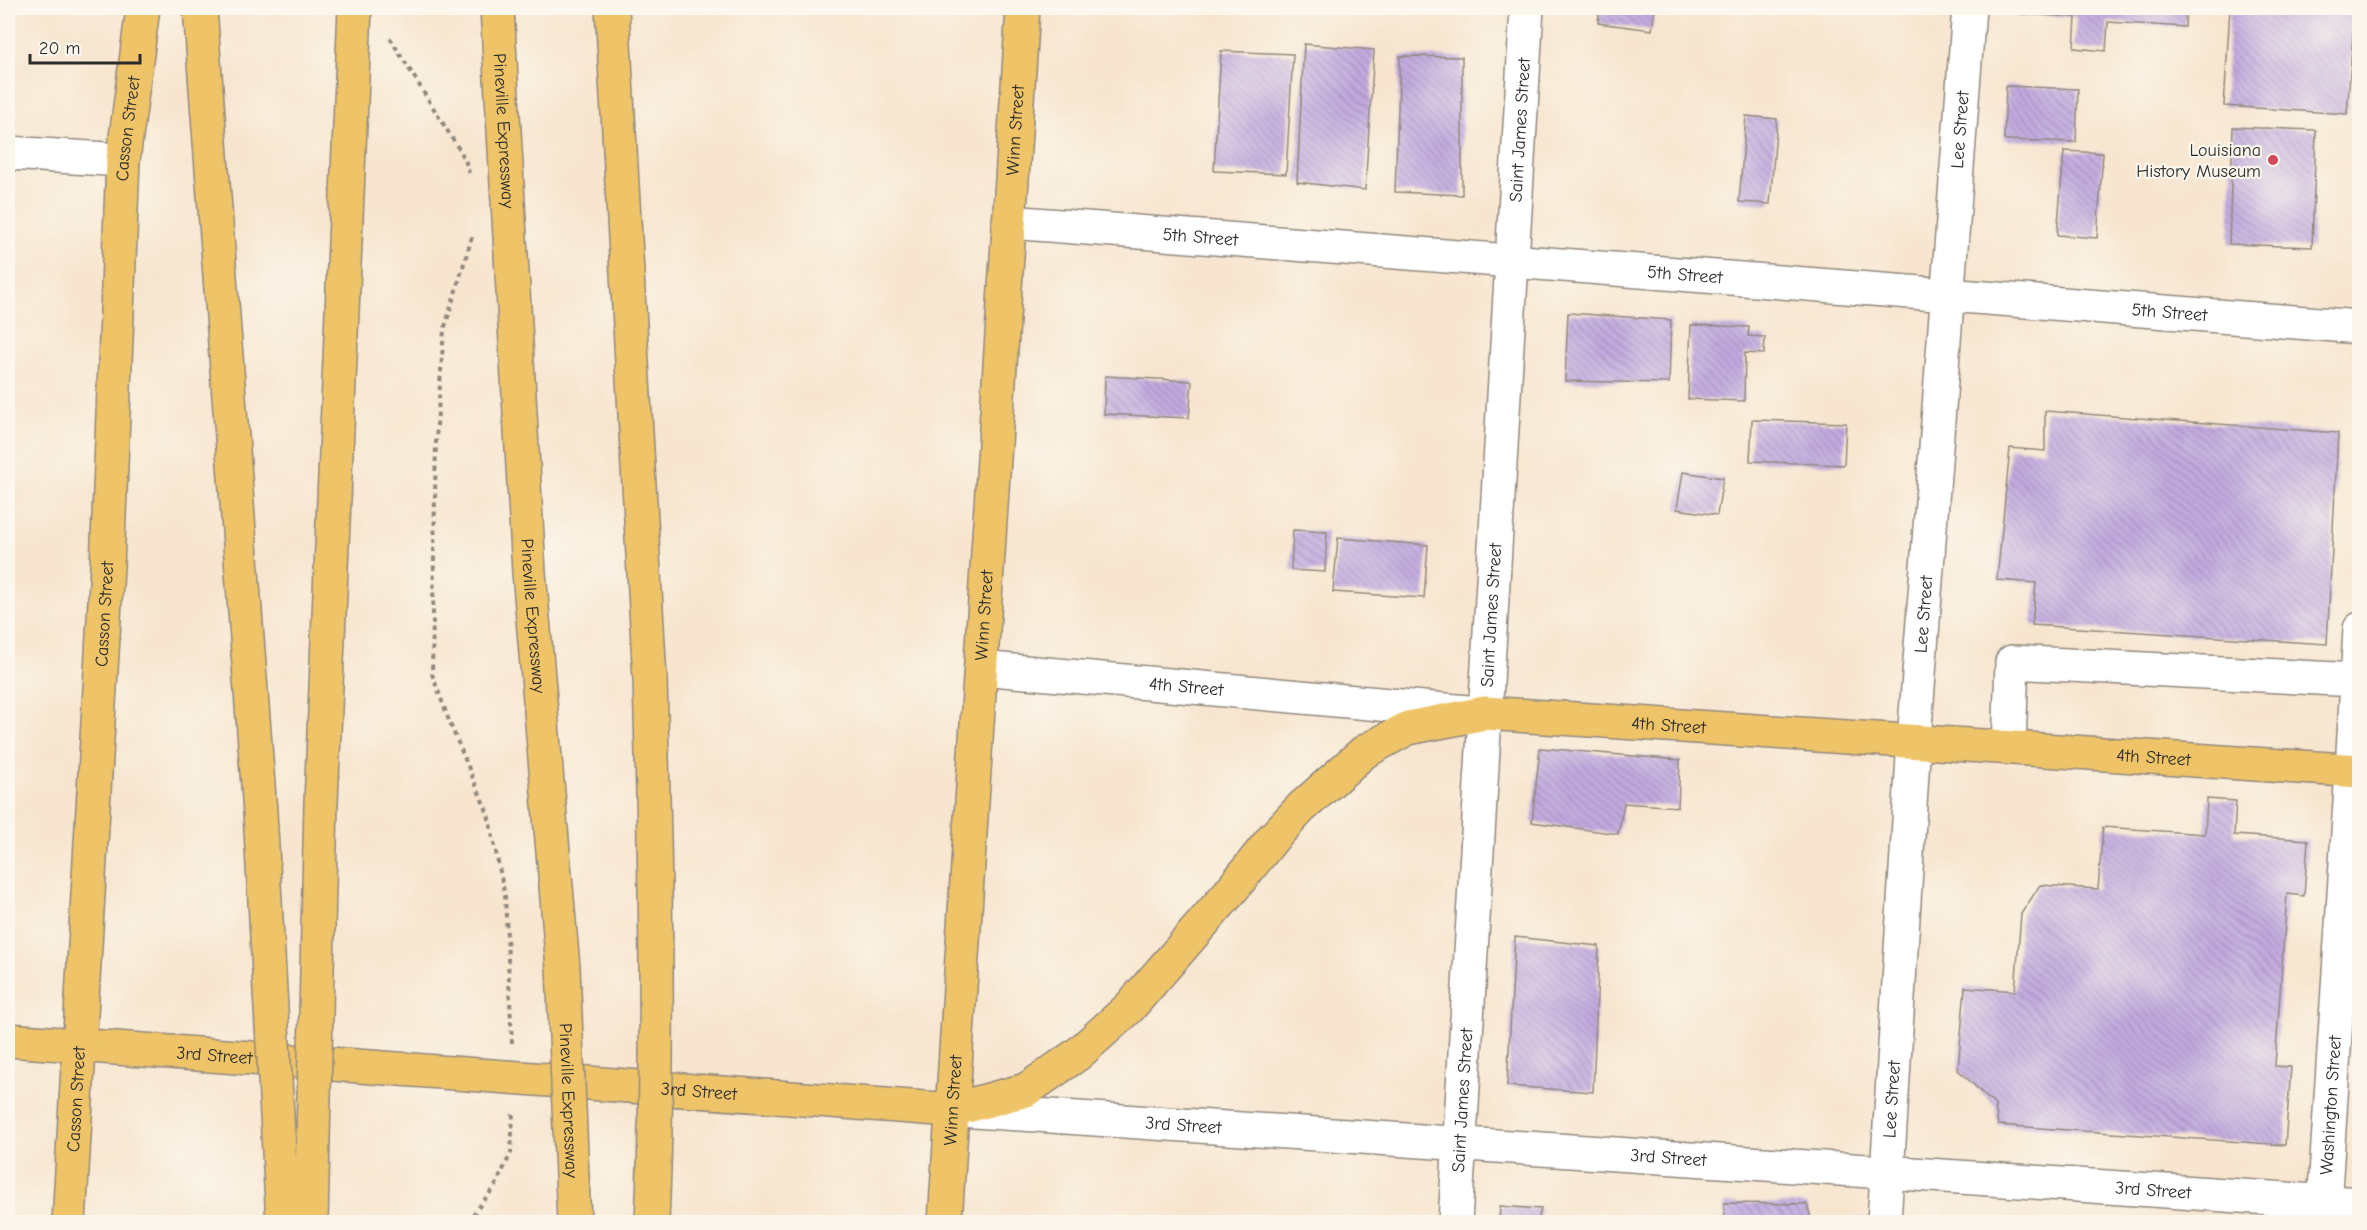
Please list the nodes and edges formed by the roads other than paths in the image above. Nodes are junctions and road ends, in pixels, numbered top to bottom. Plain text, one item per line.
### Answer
1 (143, 8) edge
2 (200, 8) edge
3 (355, 8) edge
4 (497, 8) edge
5 (612, 8) edge
6 (1023, 8) edge
7 (1527, 8) edge
8 (1969, 8) edge
9 (8, 153) edge
10 (123, 160) junction
11 (1009, 222) junction
12 (1512, 261) junction
13 (1947, 295) junction
14 (2360, 327) edge
15 (2360, 629) edge
16 (981, 668) junction
17 (2356, 680) junction
18 (1485, 713) junction
19 (1914, 741) junction
20 (2009, 747) junction
21 (2356, 770) edge
22 (8, 1040) edge
23 (79, 1045) junction
24 (952, 1110) junction
25 (1459, 1144) junction
26 (1887, 1172) junction
27 (2360, 1204) edge
28 (2323, 1212) edge
29 (69, 1222) edge
30 (283, 1222) edge
31 (311, 1222) edge
32 (574, 1222) edge
33 (652, 1222) edge
34 (945, 1222) edge
35 (1455, 1222) edge
36 (1884, 1222) edge

1 - 10 main road, Casson Street
2 - 30 main road, bridge
3 - 31 main road, bridge
4 - 32 main road, Pineville Expressway, bridge
5 - 33 main road, bridge
6 - 11 main road, Winn Street
7 - 12 street, Saint James Street
8 - 13 street, Lee Street
9 - 10 street
10 - 23 main road, Casson Street
11 - 12 street, 5th Street
11 - 16 main road, Winn Street
12 - 13 street, 5th Street
12 - 18 street, Saint James Street
13 - 14 street, 5th Street
13 - 19 street, Lee Street
15 - 17 street, Washington Street
16 - 18 street, 4th Street
16 - 24 main road, Winn Street
17 - 20 street
17 - 21 street, Washington Street
18 - 19 main road, 4th Street
18 - 24 main road
18 - 25 street, Saint James Street
19 - 20 main road, 4th Street
19 - 26 street, Lee Street
20 - 21 main road, 4th Street
21 - 28 street, Washington Street
22 - 23 main road, 3rd Street
23 - 24 main road, 3rd Street
23 - 29 main road, Casson Street
24 - 25 street, 3rd Street
24 - 34 main road, Winn Street
25 - 26 street, 3rd Street
25 - 35 street, Saint James Street
26 - 28 street, 3rd Street
26 - 36 street, Lee Street
27 - 28 street, 3rd Street

